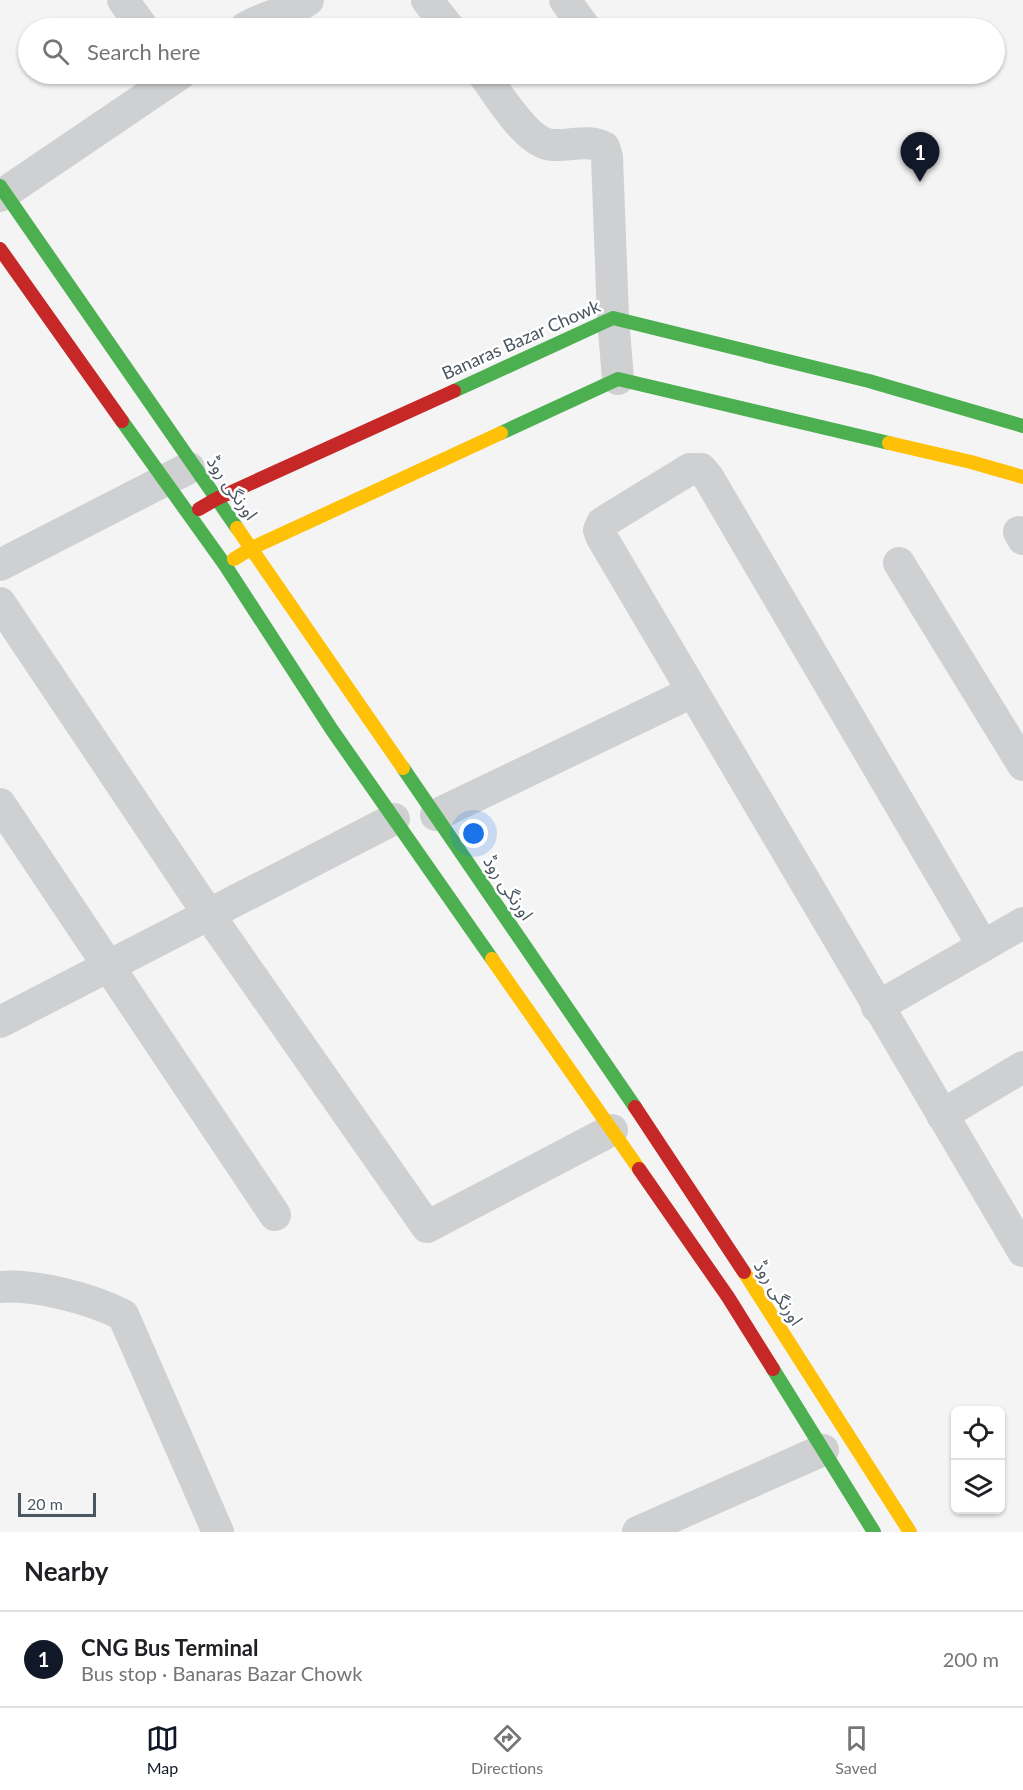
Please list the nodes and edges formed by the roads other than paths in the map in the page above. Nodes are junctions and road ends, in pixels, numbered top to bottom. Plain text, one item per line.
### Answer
1 (123, 0) edge
2 (308, 0) edge
3 (427, 0) edge
4 (565, 0) edge
5 (136, 18) edge
6 (264, 18) edge
7 (441, 18) edge
8 (578, 18) edge
9 (162, 84) edge
10 (491, 84) edge
11 (2, 192) edge
12 (0, 249) edge
13 (613, 318) junction
14 (618, 379) junction
15 (1023, 426) edge
16 (194, 465) junction
17 (1023, 477) edge
18 (164, 481) junction
19 (216, 498) junction
20 (189, 514) junction
21 (252, 549) junction
22 (899, 563) dead end
23 (0, 565) edge
24 (225, 565) junction
25 (0, 603) edge
26 (692, 692) junction
27 (1023, 765) edge
28 (0, 804) edge
29 (436, 815) junction
30 (394, 819) junction
31 (209, 915) junction
32 (1023, 923) edge
33 (983, 946) junction
34 (109, 966) junction
35 (878, 1007) junction
36 (1, 1020) edge
37 (1023, 1067) edge
38 (942, 1115) junction
39 (612, 1130) junction
40 (275, 1215) dead end
41 (1014, 1216) edge
42 (1023, 1251) edge
43 (0, 1287) edge
44 (823, 1450) junction
45 (218, 1532) edge
46 (638, 1532) edge
47 (874, 1532) edge
48 (910, 1532) edge

1 - 5 street
2 - 6 street
3 - 7 street
4 - 8 street
9 - 11 street
10 - 13 street
11 - 16 main road, اورنگی روڈ
12 - 18 main road
13 - 14 street
13 - 15 main road, Banaras Bazar Chowk
13 - 19 main road, Banaras Bazar Chowk
14 - 17 main road
14 - 21 main road
16 - 18 street
16 - 19 main road, اورنگی روڈ
18 - 20 main road
18 - 23 street
19 - 20 main road, Banaras Bazar Chowk
19 - 21 main road, اورنگی روڈ
20 - 24 main road
21 - 24 main road
21 - 29 main road, اورنگی روڈ
22 - 27 street
24 - 30 main road
25 - 31 street
26 - 29 street
26 - 33 street
26 - 35 street
28 - 34 street
29 - 48 main road, اورنگی روڈ
30 - 31 street
30 - 39 main road
31 - 34 street
31 - 39 street
32 - 33 street
33 - 35 street
34 - 36 street
34 - 40 street
35 - 38 street
37 - 38 street
38 - 41 street
39 - 44 main road
41 - 42 street
43 - 45 street
44 - 46 street
44 - 47 main road

